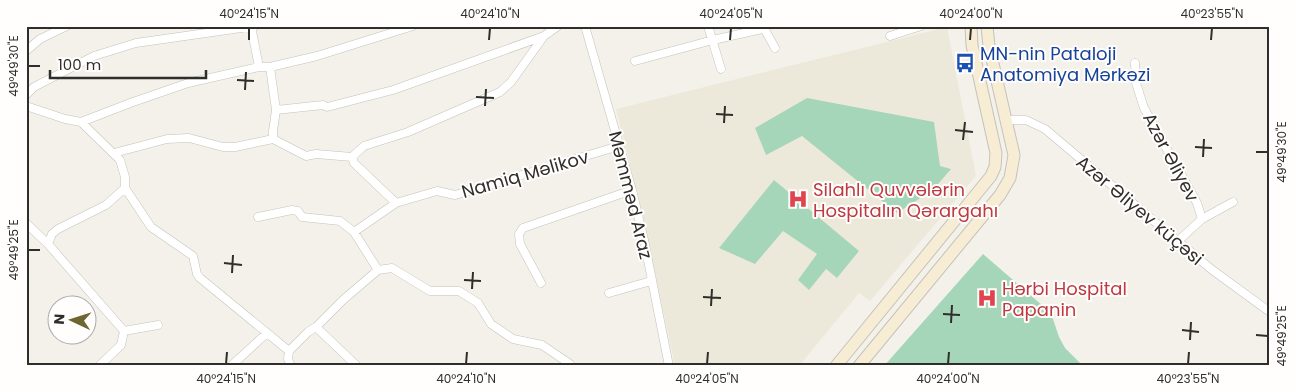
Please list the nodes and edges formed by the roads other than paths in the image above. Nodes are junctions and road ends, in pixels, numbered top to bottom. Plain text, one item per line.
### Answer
1 (67, 26) edge
2 (413, 26) edge
3 (558, 26) edge
4 (584, 26) edge
5 (708, 26) edge
6 (921, 26) edge
7 (971, 26) edge
8 (987, 26) edge
9 (253, 27) edge
10 (544, 36) junction
11 (890, 36) dead end
12 (713, 40) junction
13 (776, 48) dead end
14 (26, 51) edge
15 (635, 61) dead end
16 (1135, 63) dead end
17 (259, 67) junction
18 (270, 67) junction
19 (721, 69) dead end
20 (26, 95) edge
21 (26, 106) edge
22 (276, 110) junction
23 (1007, 120) junction
24 (81, 122) junction
25 (273, 139) junction
26 (620, 146) junction
27 (114, 153) junction
28 (352, 157) junction
29 (125, 188) junction
30 (632, 190) junction
31 (1233, 202) dead end
32 (396, 203) junction
33 (258, 216) dead end
34 (1202, 219) junction
35 (954, 222) junction
36 (26, 223) edge
37 (354, 232) junction
38 (968, 233) junction
39 (1178, 241) junction
40 (48, 244) junction
41 (378, 270) junction
42 (652, 281) junction
43 (541, 283) dead end
44 (609, 293) dead end
45 (1270, 312) edge
46 (158, 325) dead end
47 (316, 327) junction
48 (124, 331) junction
49 (267, 333) junction
50 (289, 352) junction
51 (569, 365) edge
52 (98, 366) edge
53 (231, 366) edge
54 (292, 366) edge
55 (357, 366) edge
56 (669, 366) edge
57 (836, 366) edge
58 (859, 366) edge

1 - 14 street
2 - 18 street
3 - 10 street
4 - 26 street, Məmməd Araz
5 - 12 street
6 - 11 street
7 - 35 main road
8 - 23 main road
9 - 17 street
9 - 20 street
10 - 22 street
10 - 28 street
12 - 13 street
12 - 15 street
12 - 19 street
16 - 34 street, Azər Əliyev
17 - 18 street
17 - 24 street
18 - 22 street
21 - 24 street
22 - 25 street
23 - 38 main road
23 - 39 street, Azər Əliyev küçəsi
24 - 27 street
25 - 27 street
25 - 28 street
26 - 30 street, Məmməd Araz
26 - 32 street, Namiq Məlikov
27 - 29 street
28 - 32 street
29 - 40 street
29 - 49 street
30 - 42 street, Məmməd Araz
30 - 43 street
31 - 34 street
32 - 37 street, Namiq Məlikov
33 - 37 street
34 - 39 street, Azər Əliyev
35 - 38 main road
35 - 57 main road
36 - 40 street
37 - 41 street
38 - 58 main road
39 - 45 street, Azər Əliyev küçəsi
40 - 48 street
41 - 47 street
41 - 51 street
42 - 44 street
42 - 56 street, Məmməd Araz
46 - 48 street
47 - 50 street
47 - 55 street
48 - 52 street
49 - 50 street
49 - 53 street
50 - 54 street

